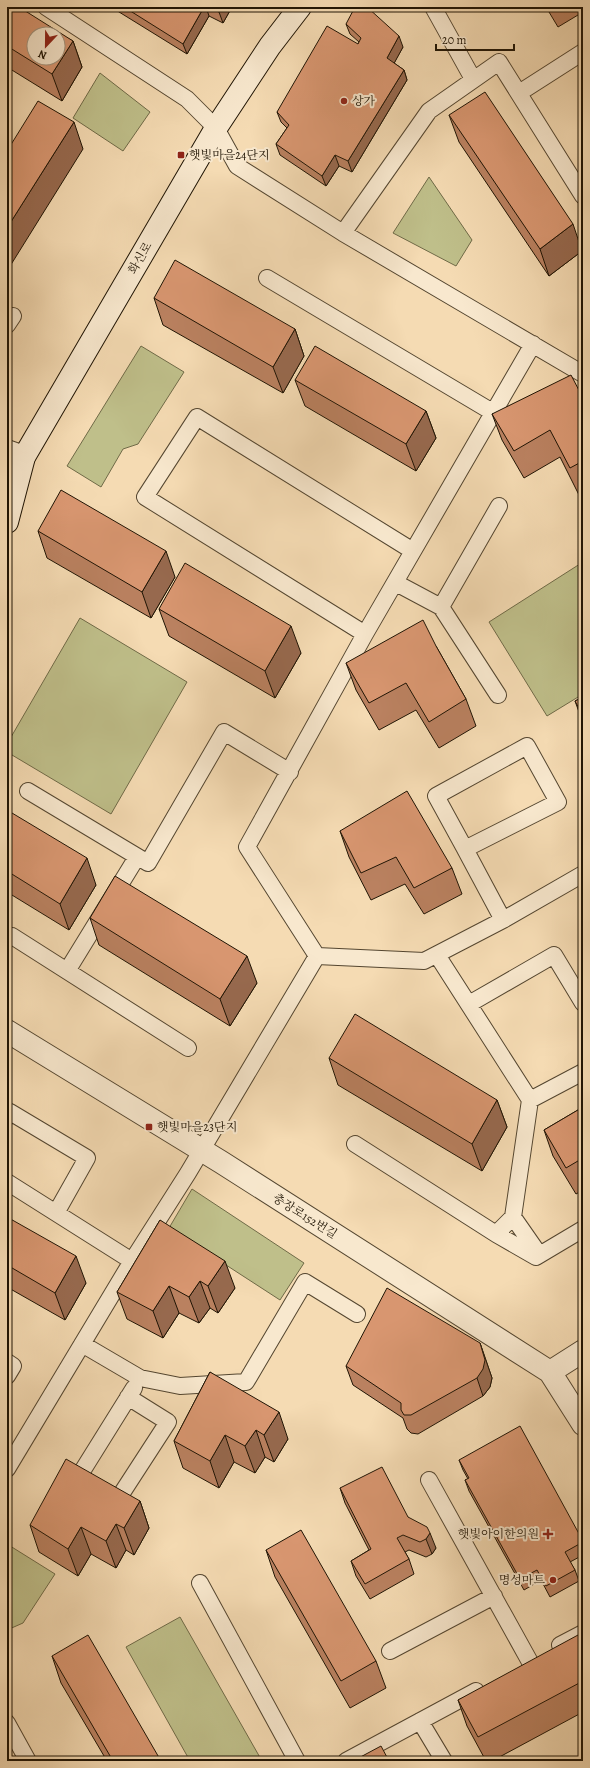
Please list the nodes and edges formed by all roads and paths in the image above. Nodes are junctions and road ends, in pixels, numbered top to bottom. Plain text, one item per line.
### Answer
1 (46, 7) edge
2 (300, 7) edge
3 (433, 7) edge
4 (583, 52) edge
5 (473, 80) junction
6 (519, 93) junction
7 (216, 128) junction
8 (583, 196) edge
9 (343, 233) junction
10 (267, 278) dead end
11 (533, 344) junction
12 (583, 374) edge
13 (494, 413) junction
14 (16, 454) edge
15 (498, 506) dead end
16 (7, 522) edge
17 (412, 551) junction
18 (396, 583) junction
19 (441, 607) junction
20 (365, 634) junction
21 (498, 695) dead end
22 (290, 772) junction
23 (28, 791) dead end
24 (465, 850) junction
25 (137, 857) junction
26 (583, 874) edge
27 (503, 920) junction
28 (12, 936) dead end
29 (437, 955) junction
30 (317, 956) junction
31 (67, 971) junction
32 (583, 1003) edge
33 (469, 1004) junction
34 (7, 1031) edge
35 (188, 1048) dead end
36 (583, 1072) edge
37 (530, 1100) junction
38 (7, 1117) edge
39 (355, 1144) dead end
40 (201, 1150) junction
41 (7, 1182) edge
42 (56, 1213) junction
43 (513, 1217) junction
44 (583, 1229) edge
45 (496, 1234) junction
46 (536, 1257) junction
47 (132, 1261) junction
48 (357, 1314) dead end
49 (82, 1344) junction
50 (583, 1351) edge
51 (7, 1362) edge
52 (550, 1372) junction
53 (7, 1376) edge
54 (140, 1378) junction
55 (128, 1397) junction
56 (583, 1424) edge
57 (7, 1469) edge
58 (81, 1473) edge
59 (429, 1480) dead end
60 (120, 1496) edge
61 (200, 1583) dead end
62 (494, 1596) junction
63 (583, 1633) edge
64 (390, 1651) dead end
65 (489, 1684) edge
66 (420, 1721) junction
67 (7, 1723) edge
68 (28, 1761) edge
69 (297, 1761) edge
70 (346, 1761) edge
71 (444, 1761) edge

1 - 7 lane
2 - 7 street, 화신로
3 - 5 lane
4 - 6 lane
5 - 6 lane
5 - 9 lane
6 - 8 lane
7 - 9 lane
7 - 14 street, 화신로
9 - 11 lane
10 - 13 lane
11 - 12 lane
11 - 13 lane
13 - 17 lane
14 - 16 street, 화신로
15 - 19 lane
17 - 18 lane
17 - 20 lane
18 - 19 lane
18 - 20 lane
19 - 21 lane
20 - 22 lane
22 - 25 lane
22 - 30 lane
23 - 25 lane
24 - 24 lane
24 - 27 lane
25 - 31 lane
26 - 27 lane
27 - 29 lane
28 - 31 lane
29 - 30 lane
29 - 33 lane
30 - 40 lane
31 - 35 lane
32 - 33 lane
33 - 37 lane
34 - 40 street, 충장로152번길
36 - 37 lane
37 - 43 lane
38 - 42 lane
39 - 45 lane
40 - 47 lane
40 - 52 street, 충장로152번길
41 - 42 lane
42 - 47 lane
43 - 45 lane
43 - 46 lane
44 - 46 lane
45 - 46 lane
47 - 49 lane
48 - 54 lane
49 - 54 lane
49 - 57 lane
50 - 52 street
51 - 53 lane
52 - 56 street, 충장로152번길
54 - 55 lane
55 - 58 lane
55 - 60 lane
59 - 62 lane
61 - 69 lane
62 - 63 lane
62 - 64 lane
65 - 66 lane
66 - 70 lane
66 - 71 lane
67 - 68 lane

